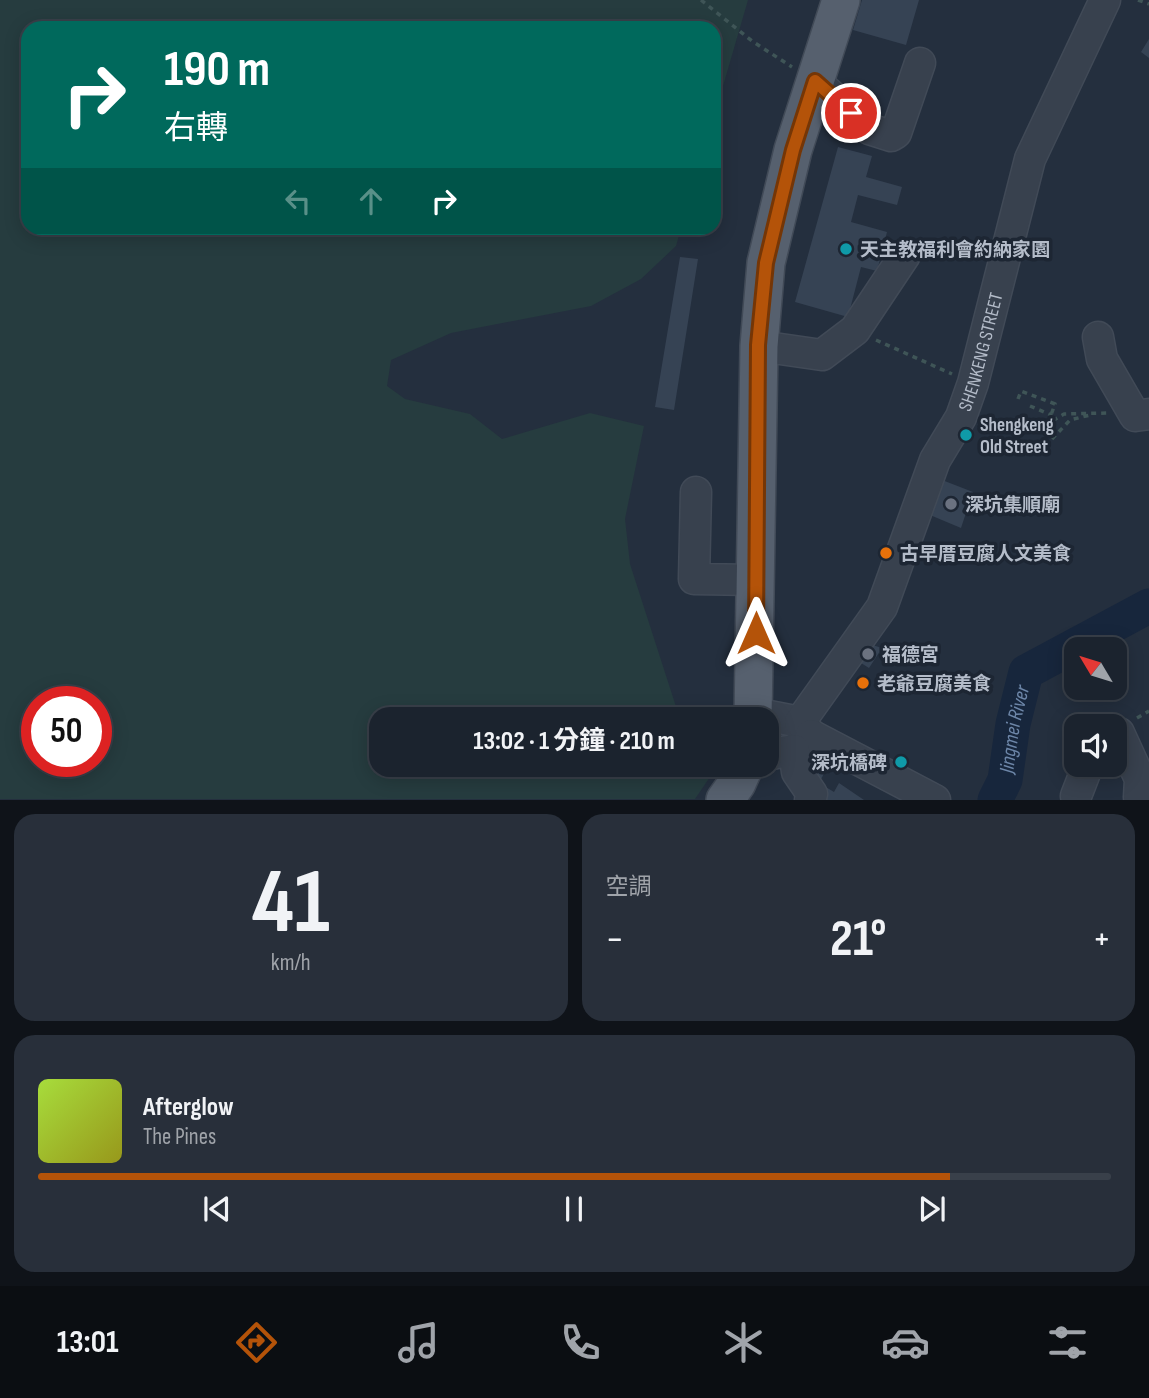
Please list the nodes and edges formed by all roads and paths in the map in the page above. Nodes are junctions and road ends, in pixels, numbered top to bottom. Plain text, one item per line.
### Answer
1 (701, 0) edge
2 (841, 0) edge
3 (1105, 0) edge
4 (1138, 0) edge
5 (1149, 4) edge
6 (920, 63) dead end
7 (815, 81) junction
8 (905, 254) dead end
9 (855, 330) junction
10 (1098, 337) dead end
11 (758, 345) junction
12 (973, 383) junction
13 (1018, 399) dead end
14 (1030, 406) dead end
15 (1051, 415) junction
16 (1090, 415) junction
17 (1098, 415) dead end
18 (1142, 415) edge
19 (1052, 439) dead end
20 (696, 492) dead end
21 (757, 580) junction
22 (754, 707) edge
23 (793, 741) edge
24 (1127, 751) edge
25 (740, 777) edge
26 (1083, 777) edge
27 (1076, 796) dead end
28 (1139, 797) dead end
29 (725, 800) edge
30 (810, 800) edge
31 (935, 800) edge

1 - 7 path
2 - 7 main road
3 - 12 street, SHENKENG STREET
4 - 5 path
6 - 7 street
7 - 11 main road
8 - 9 street
9 - 11 street
9 - 12 path
10 - 18 street
11 - 21 main road
12 - 23 street, SHENKENG STREET
13 - 15 path
14 - 15 path
15 - 16 path
16 - 17 path
16 - 19 path
20 - 21 street
21 - 22 main road
23 - 30 street
23 - 31 street
24 - 28 street
25 - 29 main road
26 - 27 street

